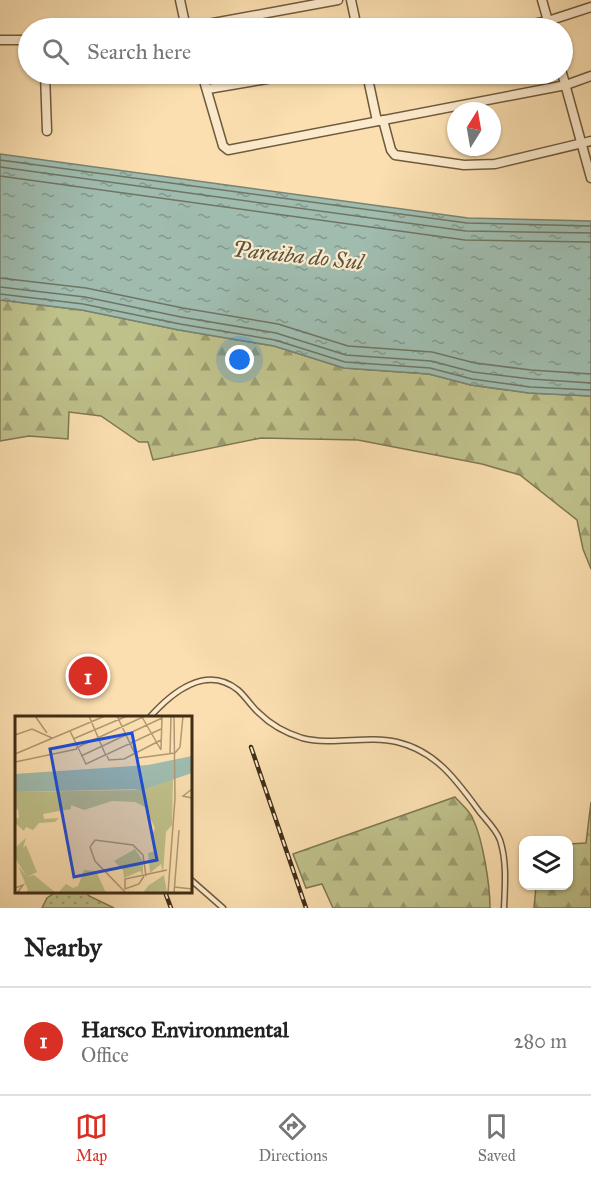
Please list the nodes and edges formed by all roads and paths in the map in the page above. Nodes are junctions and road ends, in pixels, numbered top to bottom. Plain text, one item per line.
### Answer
1 (180, 0) edge
2 (338, 0) edge
3 (351, 0) edge
4 (542, 0) edge
5 (591, 7) edge
6 (184, 18) edge
7 (240, 18) edge
8 (355, 18) edge
9 (547, 18) edge
10 (565, 18) edge
11 (0, 40) edge
12 (18, 40) edge
13 (591, 76) edge
14 (573, 82) edge
15 (45, 84) edge
16 (206, 84) edge
17 (238, 84) edge
18 (370, 84) edge
19 (566, 85) joint
20 (208, 89) junction
21 (380, 120) junction
22 (47, 131) dead end
23 (591, 141) edge
24 (581, 145) junction
25 (591, 178) edge
26 (150, 716) edge
27 (192, 881) edge
28 (223, 908) edge
29 (504, 908) edge

1 - 6 street
2 - 7 street
3 - 8 street
4 - 9 street
5 - 10 street
11 - 12 street
13 - 14 street
15 - 22 street
16 - 20 street
17 - 20 street
18 - 21 street
19 - 21 street
19 - 24 street
20 - 21 street
21 - 24 street
23 - 24 street
24 - 25 street
26 - 29 lane
27 - 28 lane

